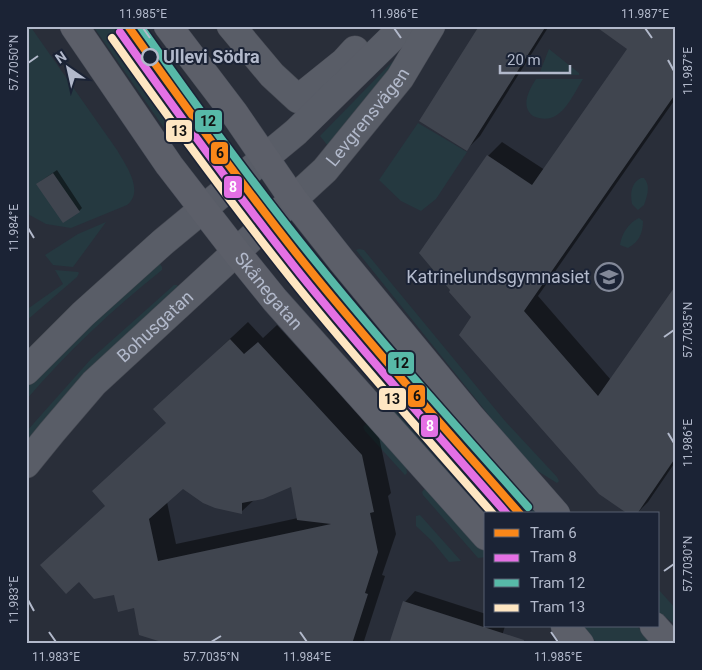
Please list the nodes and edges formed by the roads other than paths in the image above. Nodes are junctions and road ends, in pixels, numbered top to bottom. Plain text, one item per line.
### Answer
1 (74, 26) edge
2 (168, 26) edge
3 (231, 26) edge
4 (378, 26) edge
5 (404, 26) edge
6 (431, 26) edge
7 (265, 159) junction
8 (293, 199) junction
9 (203, 209) junction
10 (237, 253) junction
11 (26, 371) edge
12 (26, 464) edge
13 (554, 512) edge
14 (484, 534) edge
15 (566, 628) edge
16 (656, 628) edge
17 (580, 644) edge
18 (670, 644) edge

1 - 9 main road, Skånegatan
2 - 7 main road
3 - 4 street
5 - 7 street, Levgrensvägen
6 - 8 street, Levgrensvägen
7 - 8 main road
7 - 9 street
8 - 10 street, Bohusgatan
8 - 13 main road
9 - 10 main road, Skånegatan
9 - 11 street
10 - 12 street, Bohusgatan
10 - 14 main road, Skånegatan
15 - 17 main road
16 - 18 main road

